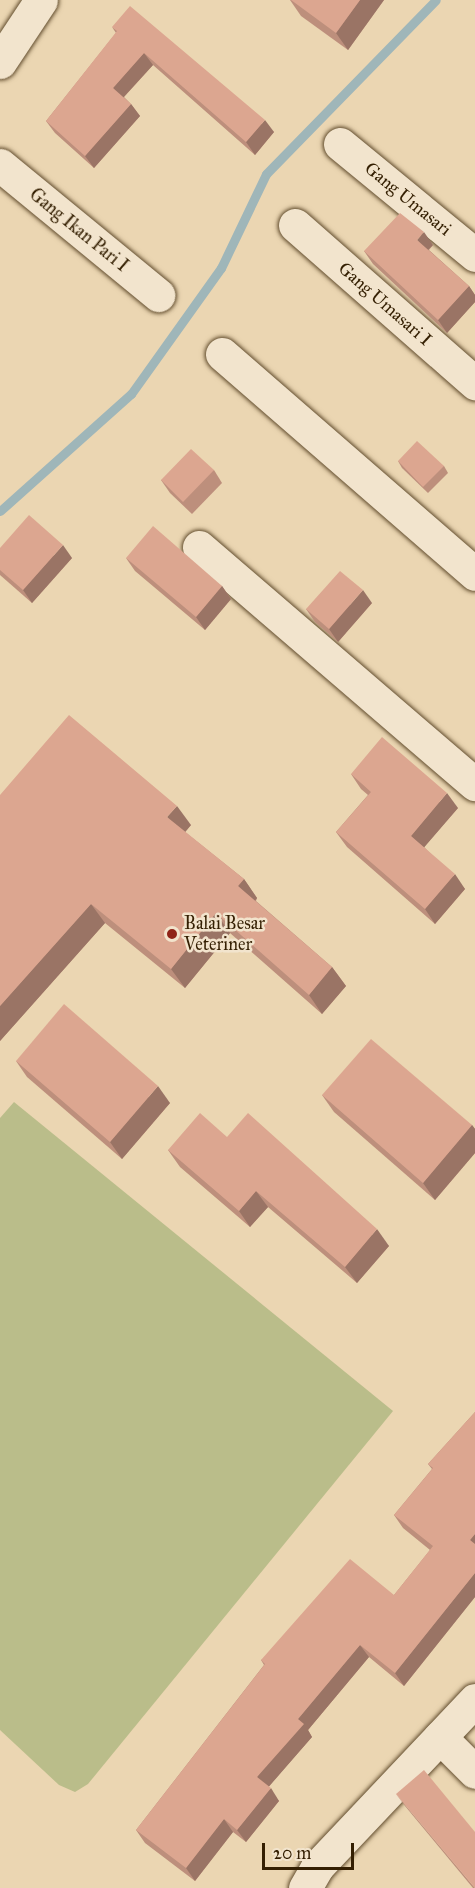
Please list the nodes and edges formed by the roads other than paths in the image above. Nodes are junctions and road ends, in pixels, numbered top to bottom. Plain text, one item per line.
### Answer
1 (41, 0) edge
2 (0, 62) edge
3 (340, 144) dead end
4 (0, 165) edge
5 (295, 225) dead end
6 (475, 255) edge
7 (158, 295) dead end
8 (222, 354) dead end
9 (475, 383) edge
10 (198, 547) dead end
11 (475, 574) edge
12 (475, 784) edge
13 (475, 1700) edge
14 (440, 1737) junction
15 (475, 1772) edge
16 (305, 1888) edge

1 - 2 street
3 - 6 street, Gang Umasari
4 - 7 street, Gang Ikan Pari I
5 - 9 street, Gang Umasari I
8 - 11 street
10 - 12 street
13 - 14 street
14 - 15 street
14 - 16 street

